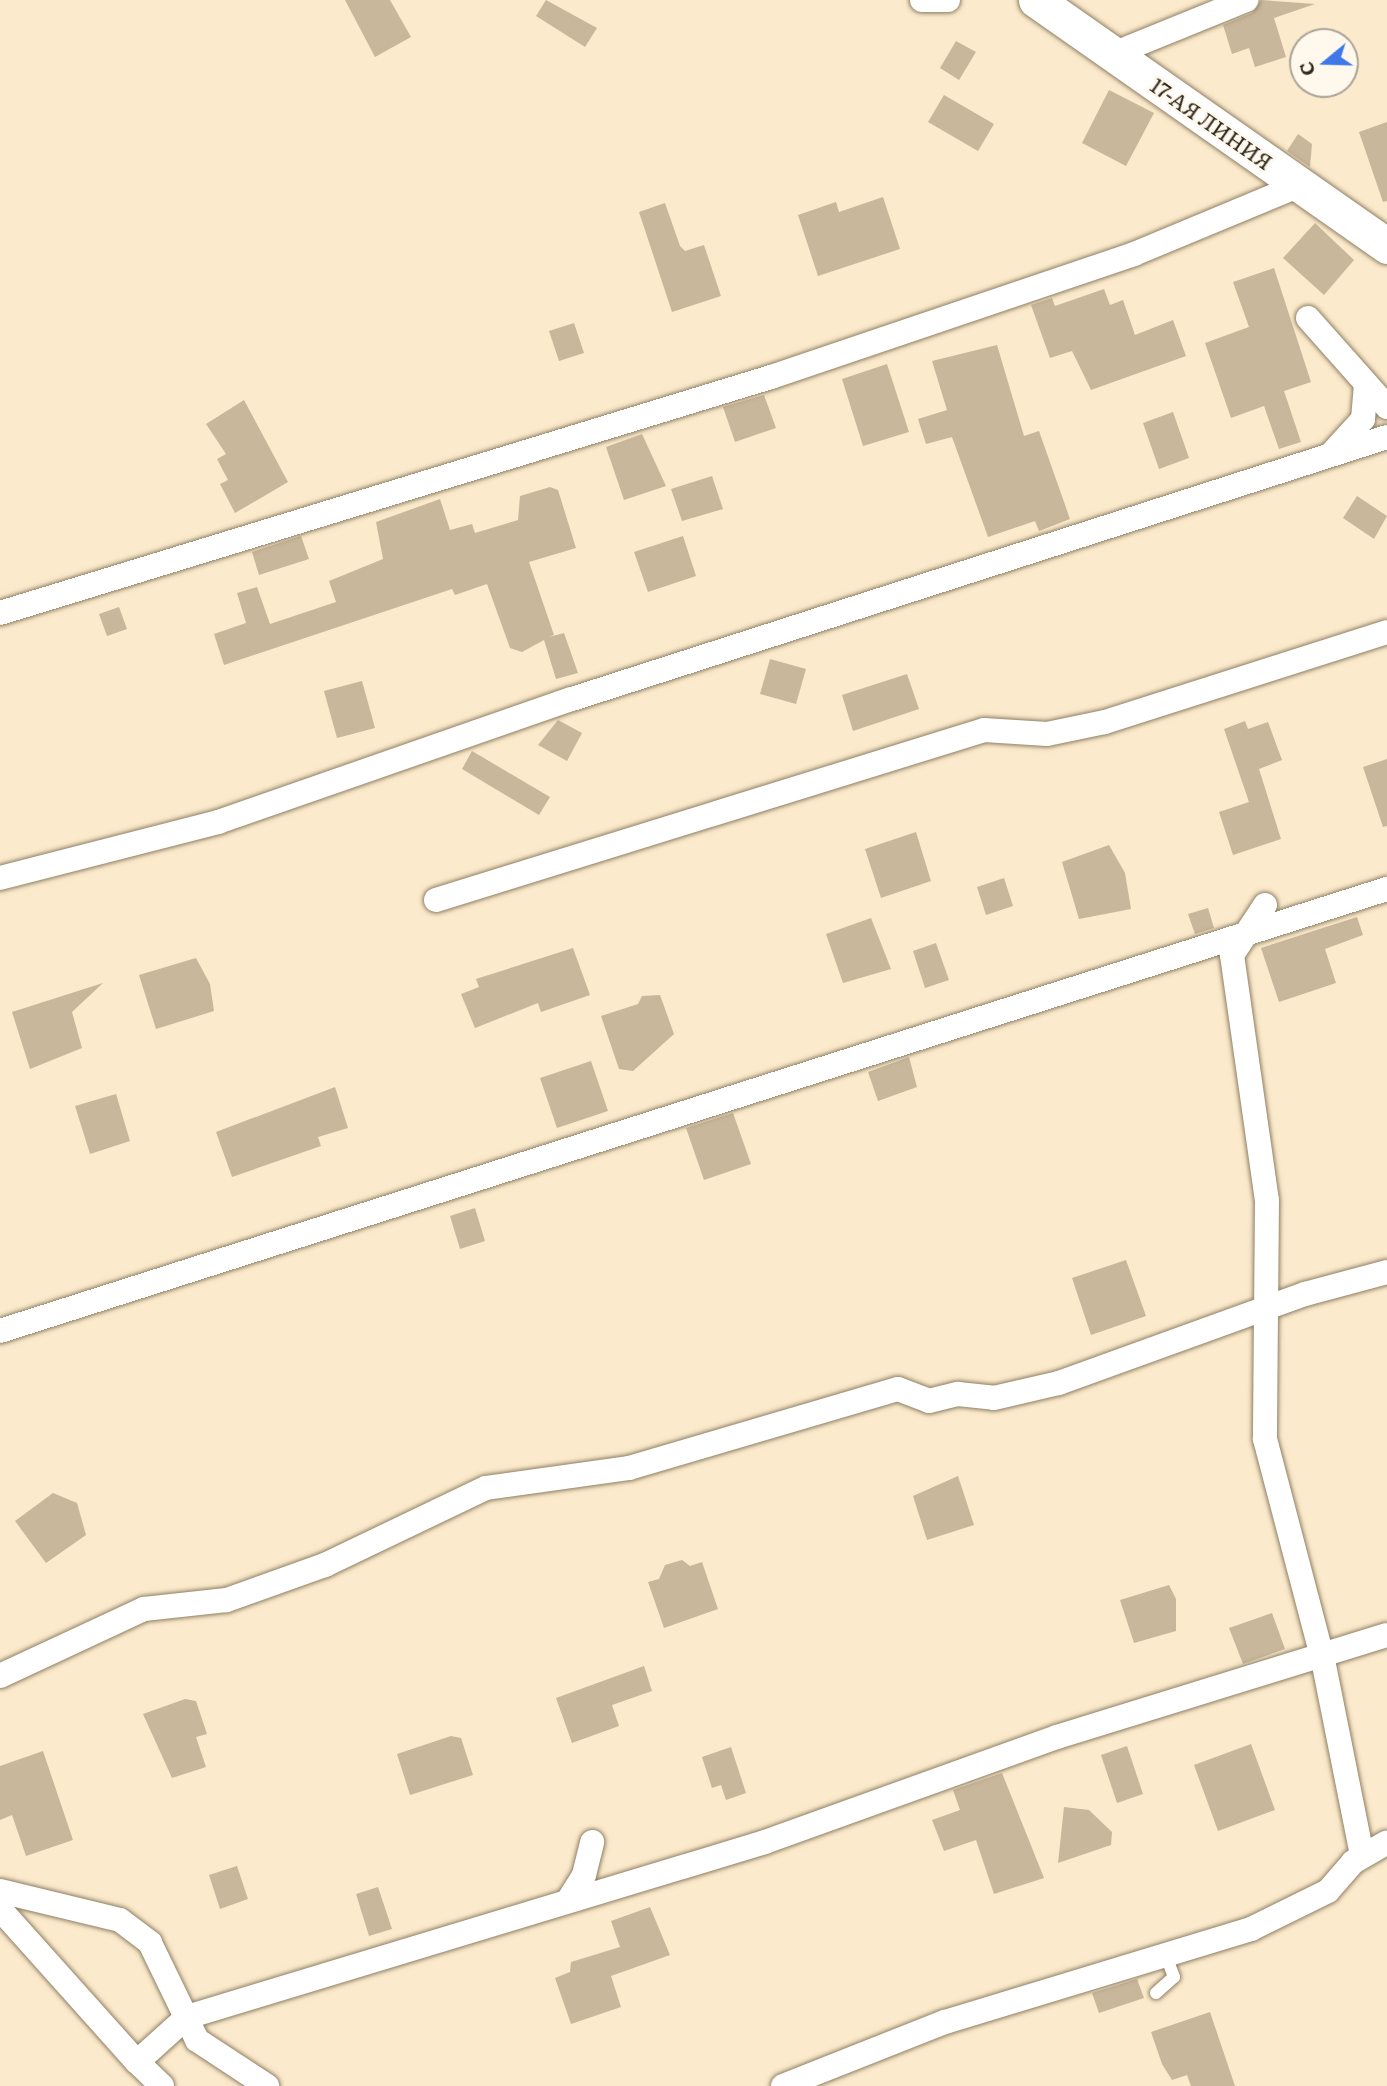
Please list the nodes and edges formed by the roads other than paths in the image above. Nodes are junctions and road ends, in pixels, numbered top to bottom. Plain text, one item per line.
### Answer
1 (922, 0) edge
2 (948, 0) edge
3 (1037, 0) edge
4 (1247, 0) edge
5 (1113, 54) junction
6 (1300, 185) junction
7 (1387, 246) edge
8 (1308, 317) dead end
9 (1366, 385) junction
10 (1387, 407) edge
11 (1387, 438) edge
12 (1331, 454) junction
13 (0, 613) edge
14 (1387, 632) edge
15 (0, 878) edge
16 (1387, 889) edge
17 (436, 900) dead end
18 (1265, 905) dead end
19 (1245, 935) junction
20 (1387, 1272) edge
21 (1264, 1310) junction
22 (0, 1331) edge
23 (1387, 1635) edge
24 (1323, 1660) junction
25 (0, 1676) edge
26 (1387, 1823) edge
27 (592, 1842) dead end
28 (1387, 1842) edge
29 (1362, 1855) junction
30 (0, 1891) edge
31 (569, 1899) junction
32 (0, 1909) edge
33 (1166, 1956) junction
34 (1156, 1993) dead end
35 (187, 2017) junction
36 (137, 2062) junction
37 (162, 2086) edge
38 (267, 2086) edge
39 (783, 2086) edge

1 - 2 street
3 - 5 street, 17-АЯ ЛИНИЯ
4 - 5 street
5 - 6 street, 17-АЯ ЛИНИЯ
6 - 7 street, 17-АЯ ЛИНИЯ
6 - 13 street
8 - 9 street
9 - 10 street
9 - 12 street
11 - 12 street
12 - 15 street
14 - 17 street
16 - 19 street
18 - 19 street
19 - 21 street
19 - 22 street
20 - 21 street
21 - 24 street
21 - 25 street
23 - 24 street
24 - 29 street
24 - 31 street
26 - 29 street
27 - 31 street
28 - 29 street
29 - 33 street
30 - 35 street
31 - 35 street
32 - 36 street
33 - 34 lane
33 - 39 street
35 - 36 street
35 - 38 street
36 - 37 street

